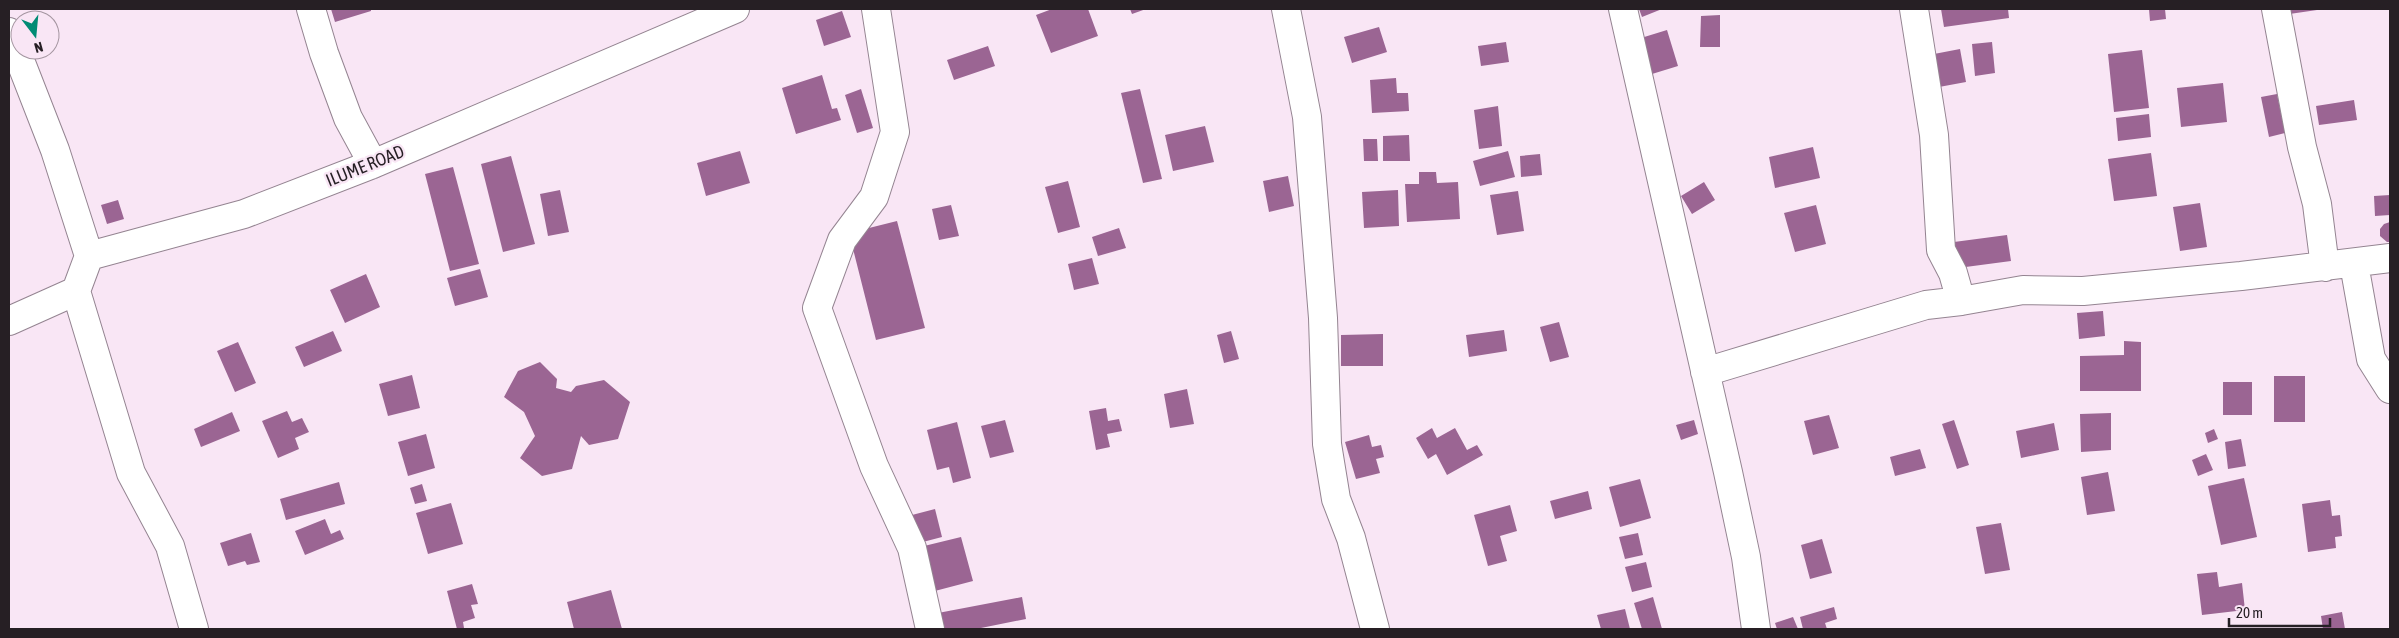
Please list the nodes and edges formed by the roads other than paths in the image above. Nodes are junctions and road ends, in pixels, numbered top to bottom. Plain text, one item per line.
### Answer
1 (312, 9) edge
2 (735, 9) edge
3 (876, 9) edge
4 (1286, 9) edge
5 (1623, 9) edge
6 (1914, 9) edge
7 (2276, 9) edge
8 (9, 32) edge
9 (373, 164) junction
10 (89, 256) junction
11 (2390, 258) edge
12 (2354, 264) junction
13 (2325, 267) junction
14 (76, 291) junction
15 (1961, 301) junction
16 (9, 321) edge
17 (1706, 372) junction
18 (2390, 389) edge
19 (194, 629) edge
20 (930, 629) edge
21 (1375, 629) edge
22 (1756, 629) edge

1 - 9 street
2 - 9 street, ILUME ROAD
3 - 20 street
4 - 21 street
5 - 17 street
6 - 15 street
7 - 13 street
8 - 10 street
9 - 10 street, ILUME ROAD
10 - 14 street
11 - 12 street
12 - 13 street
12 - 18 street
13 - 15 street
14 - 16 street
14 - 19 street
15 - 17 street
17 - 22 street

